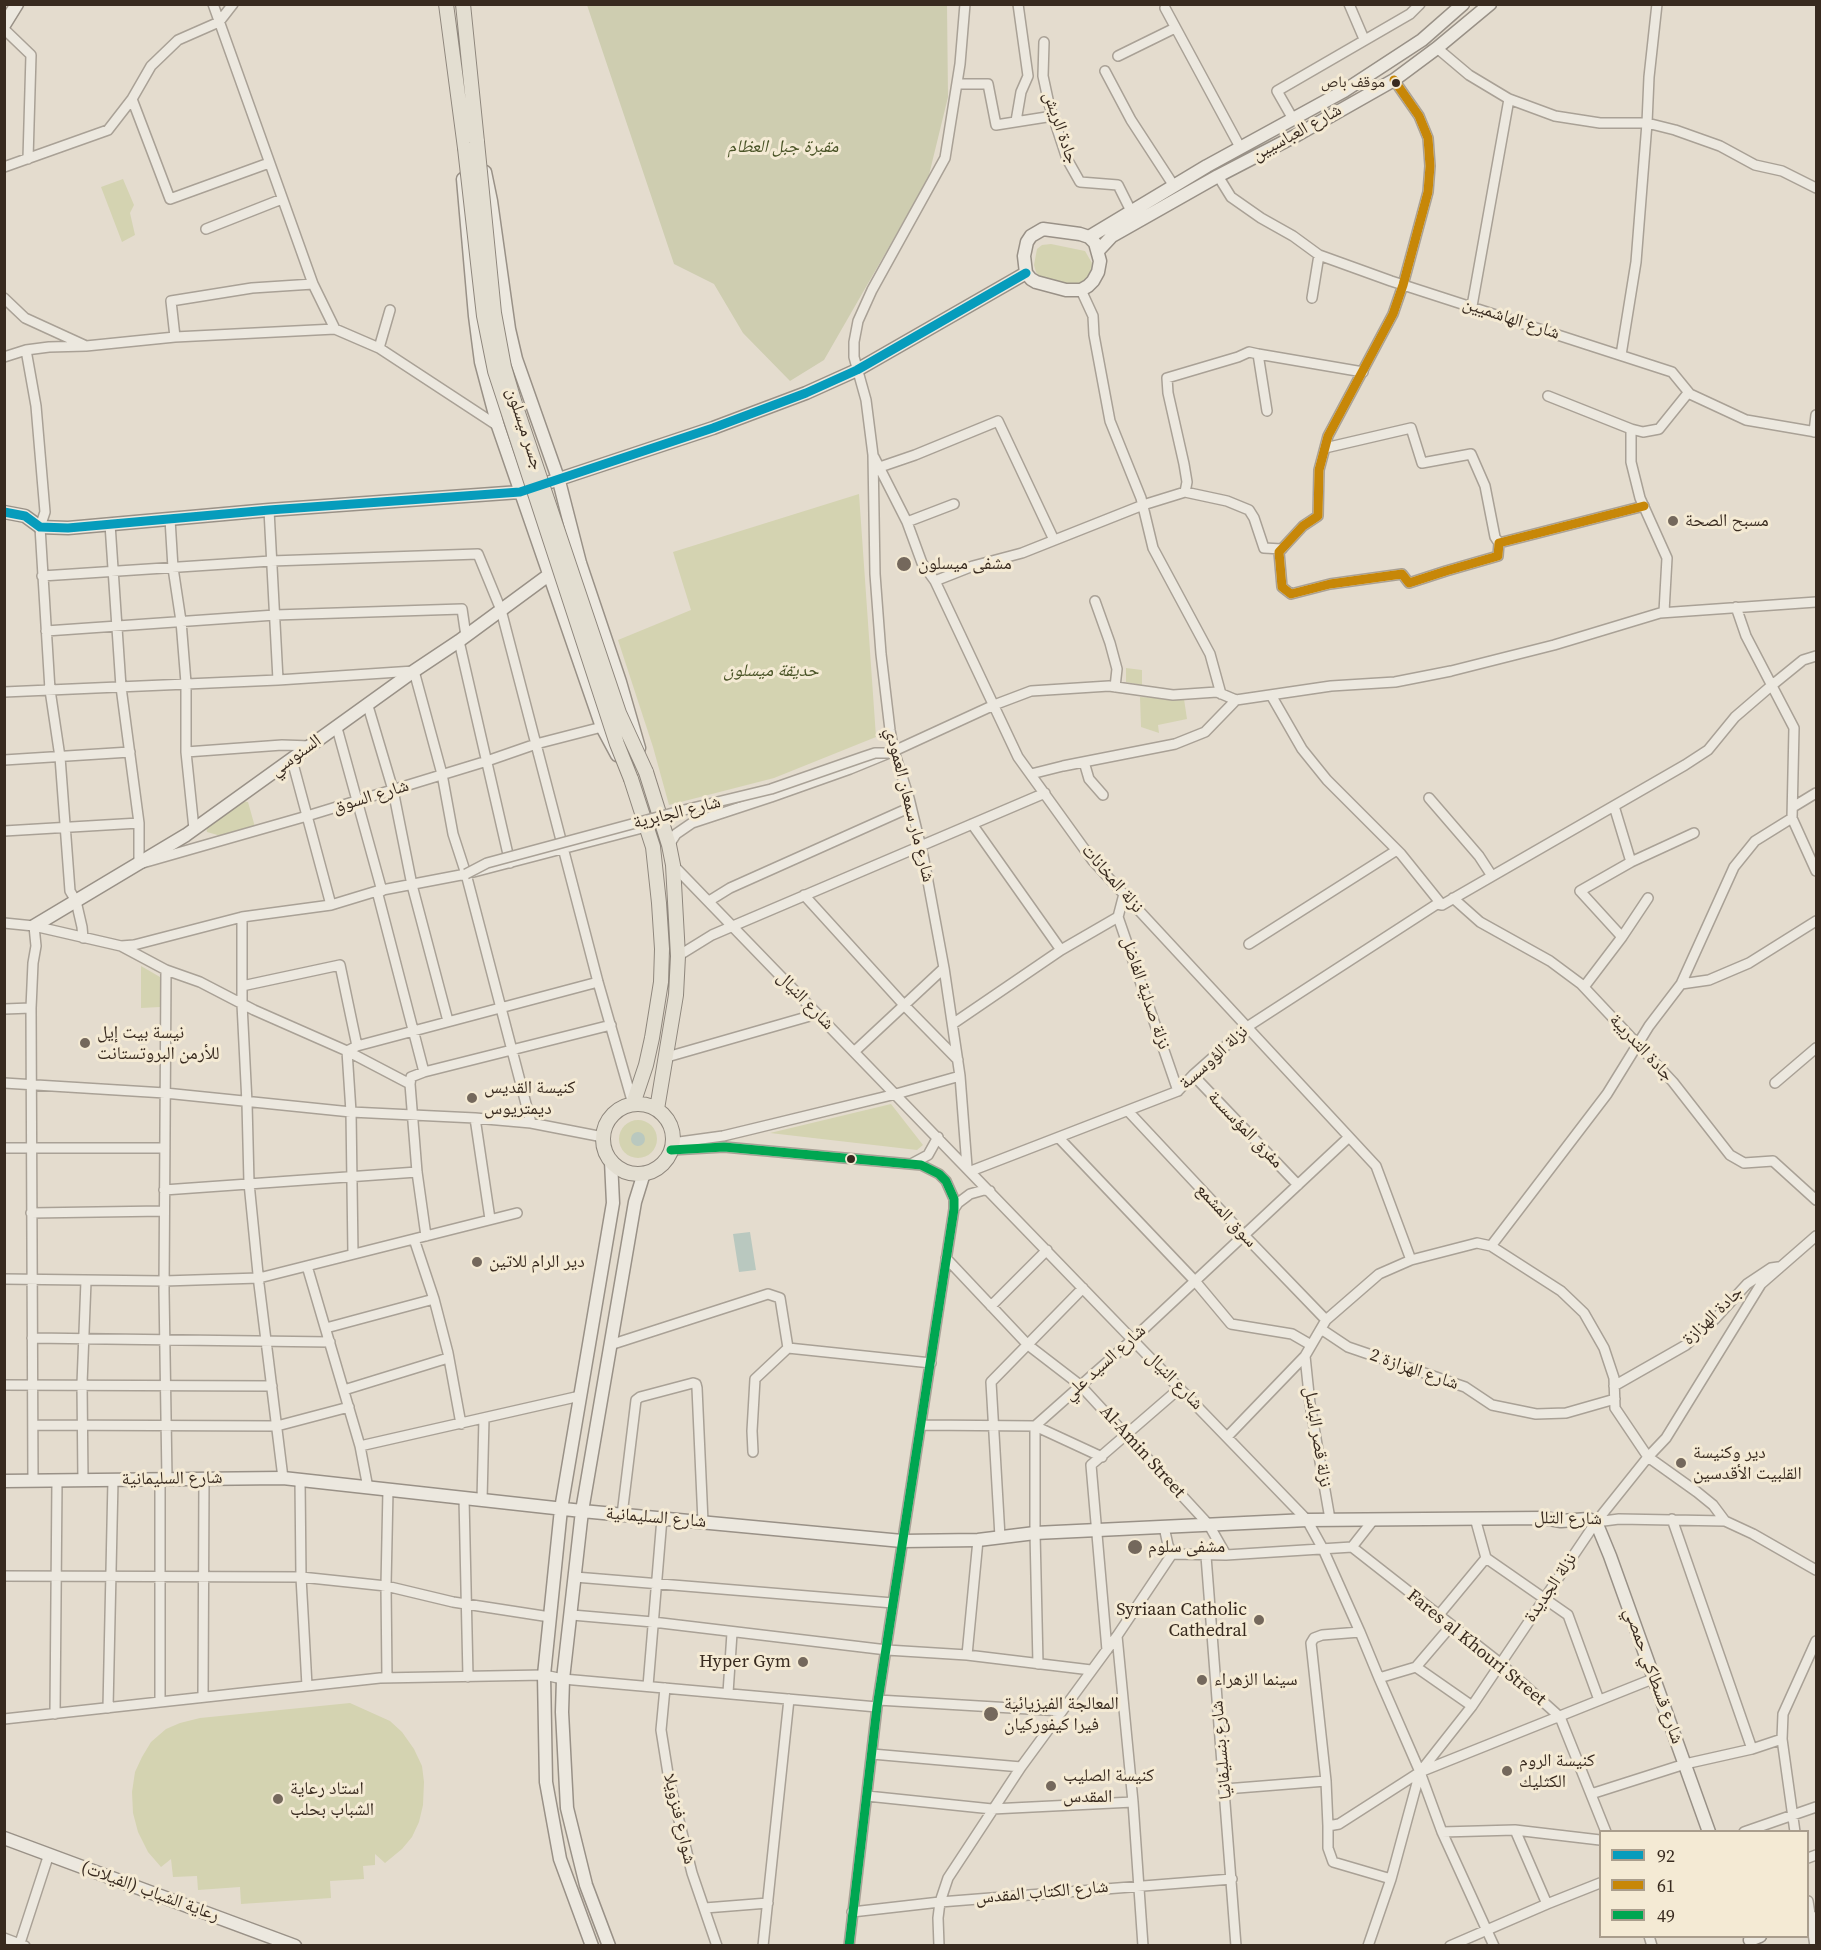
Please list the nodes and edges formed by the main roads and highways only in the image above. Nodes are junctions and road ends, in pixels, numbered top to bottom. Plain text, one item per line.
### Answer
1 (17, 4) edge
2 (446, 4) edge
3 (463, 4) edge
4 (1463, 4) edge
5 (1490, 4) edge
6 (1449, 9) edge
7 (465, 21) junction
8 (448, 23) junction
9 (4, 27) edge
10 (471, 145) junction
11 (1089, 237) junction
12 (1098, 251) junction
13 (1026, 273) junction
14 (559, 480) junction
15 (520, 492) junction
16 (4, 512) edge
17 (550, 574) junction
18 (646, 772) junction
19 (631, 779) junction
20 (34, 926) road end
21 (633, 1104) junction
22 (657, 1110) junction
23 (611, 1161) junction
24 (644, 1173) junction
25 (4, 1481) edge
26 (561, 1509) junction
27 (582, 1511) junction
28 (1307, 1520) joint
29 (1596, 1522) joint
30 (1708, 1830) edge
31 (4, 1838) edge
32 (295, 1946) edge
33 (592, 1946) edge
34 (609, 1946) edge

1 - 9 main road
2 - 8 main road
3 - 7 main road
4 - 6 main road, شارع العباسيين
5 - 12 main road, شارع العباسيين
6 - 11 main road, شارع العباسيين
7 - 8 main road
7 - 10 main road
8 - 10 main road
10 - 14 main road
10 - 15 main road
10 - 18 main road, جسر ميسلون, bridge
10 - 19 main road, جسر ميسلون, bridge
11 - 12 main road
11 - 13 main road
12 - 13 main road
13 - 14 main road
14 - 15 main road
14 - 18 main road
15 - 16 main road
15 - 17 main road
17 - 19 main road
17 - 20 main road, السنوسي
18 - 22 main road, جسر ميسلون
19 - 21 main road, جسر ميسلون
21 - 22 main road
21 - 23 main road
22 - 24 main road
23 - 24 main road
23 - 26 main road
24 - 27 main road
25 - 26 main road, شارع السليمانية
26 - 27 main road, شارع السليمانية
26 - 33 main road
27 - 28 main road, شارع السليمانية
27 - 34 main road
28 - 29 main road, شارع التلل
29 - 30 main road, شارع قسطاكي حمصي
31 - 32 main road, رعاية الشباب (الفيلات)

